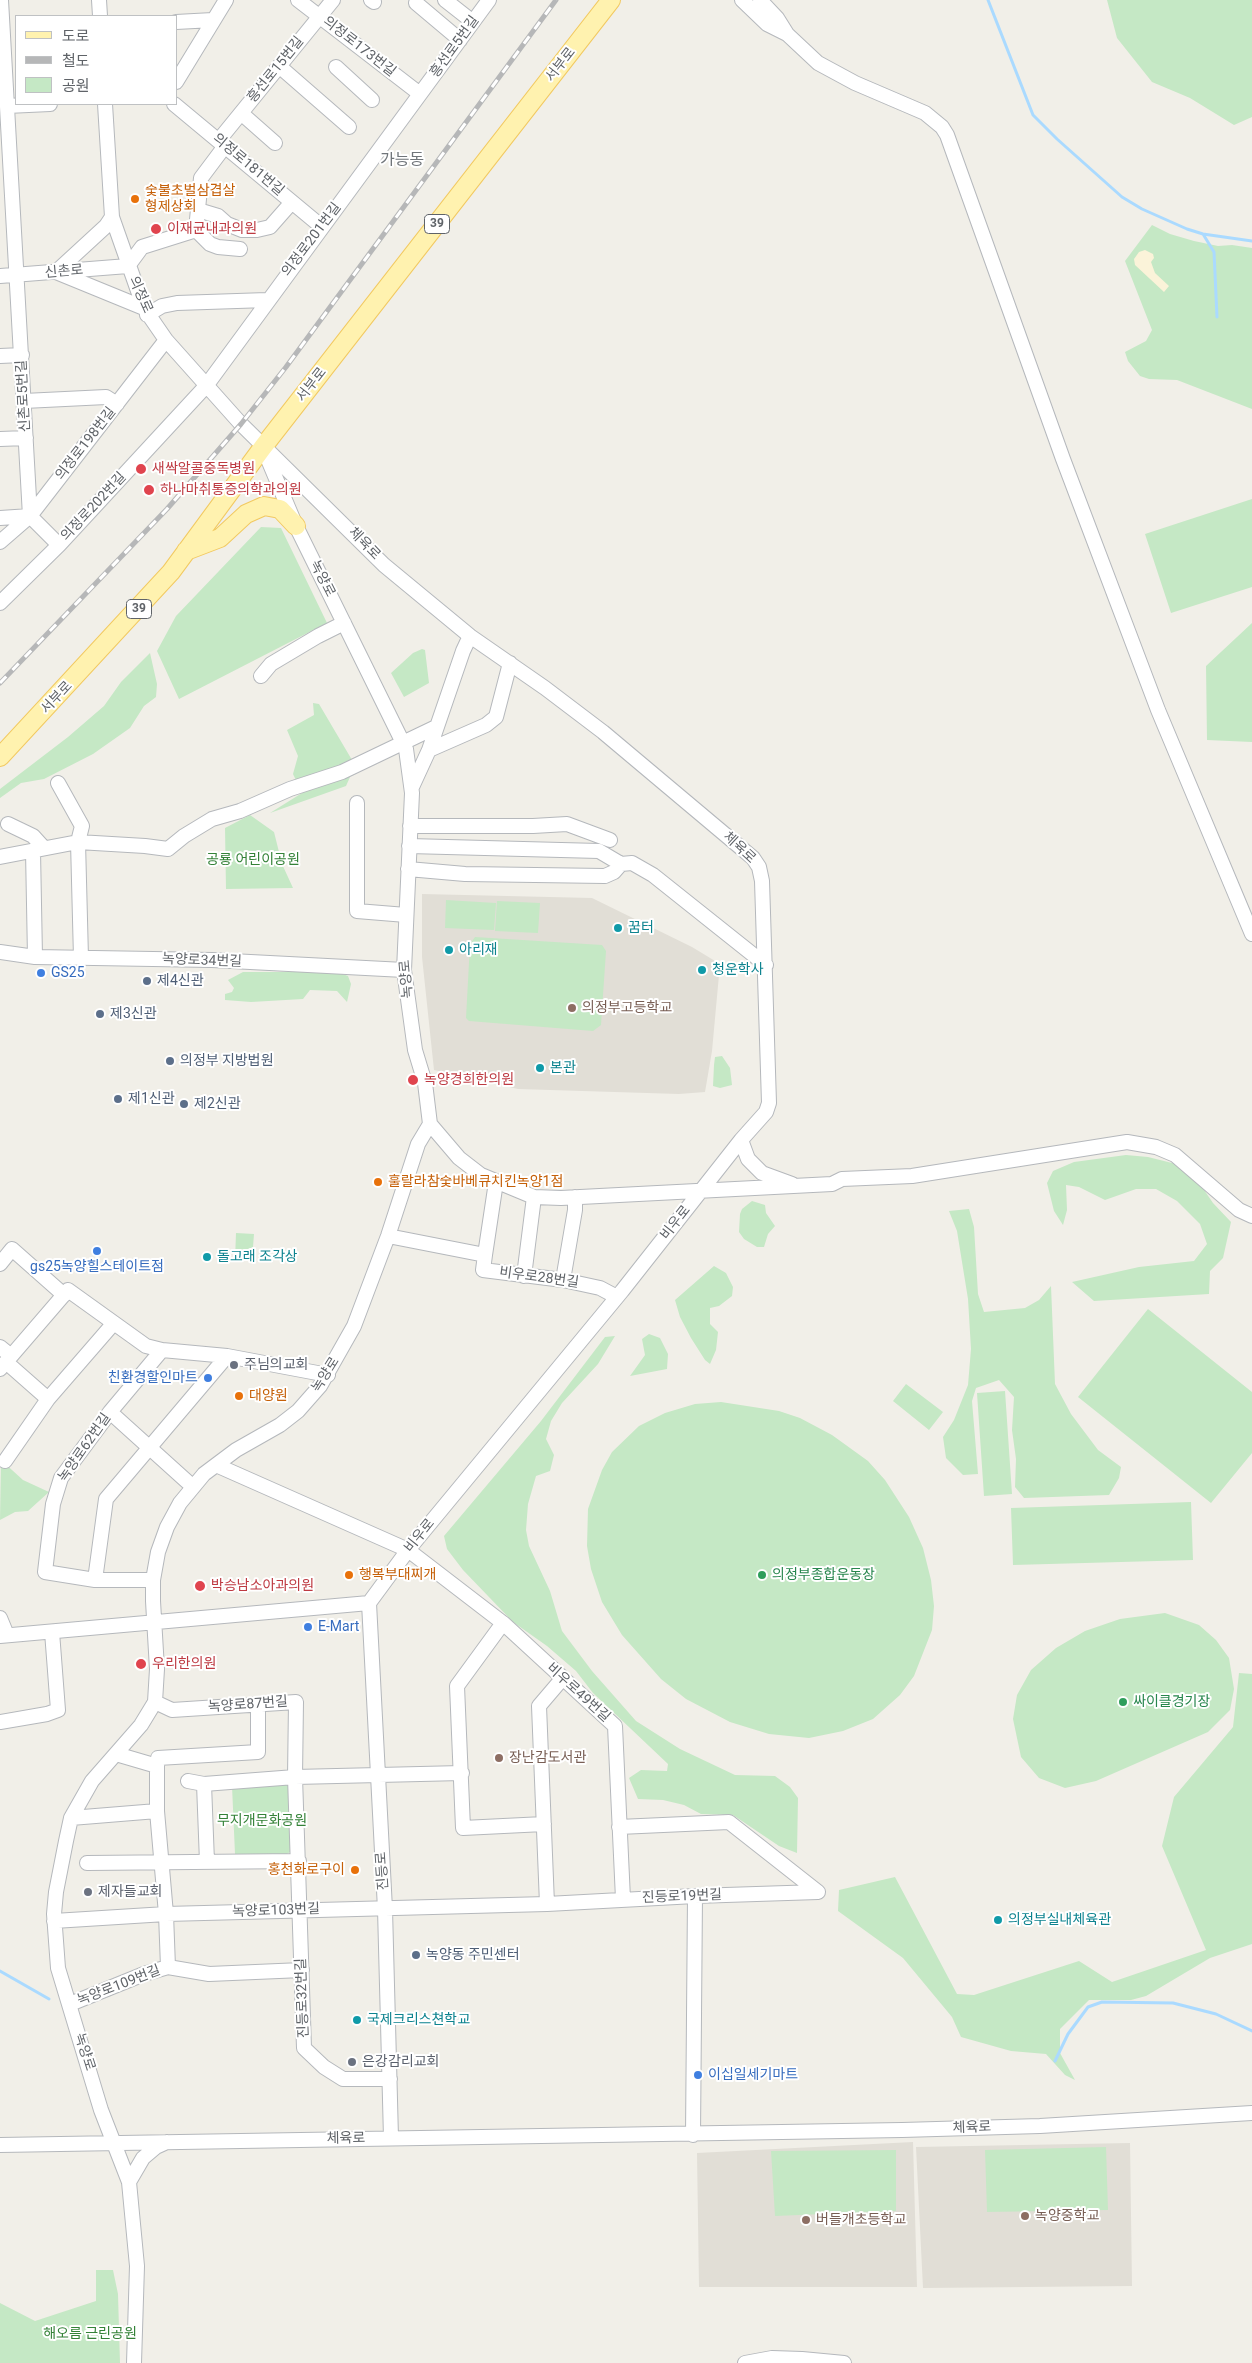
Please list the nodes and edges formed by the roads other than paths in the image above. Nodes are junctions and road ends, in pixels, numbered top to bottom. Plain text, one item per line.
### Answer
1 (1, 0) edge
2 (99, 0) edge
3 (226, 0) edge
4 (298, 0) edge
5 (333, 0) edge
6 (445, 0) edge
7 (489, 0) edge
8 (611, 0) edge
9 (742, 0) edge
10 (760, 0) edge
11 (416, 3) dead end
12 (100, 15) edge
13 (320, 16) junction
14 (213, 20) junction
15 (178, 22) edge
16 (474, 22) junction
17 (1, 33) edge
18 (787, 34) junction
19 (460, 40) junction
20 (279, 66) junction
21 (336, 67) dead end
22 (178, 79) edge
23 (420, 94) junction
24 (372, 100) dead end
25 (28, 105) edge
26 (105, 105) edge
27 (175, 105) edge
28 (7, 106) junction
29 (240, 113) junction
30 (348, 127) dead end
31 (222, 143) junction
32 (275, 143) dead end
33 (292, 202) junction
34 (198, 210) junction
35 (112, 217) junction
36 (322, 227) junction
37 (196, 230) junction
38 (240, 249) dead end
39 (128, 266) junction
40 (56, 272) junction
41 (18, 275) junction
42 (0, 276) edge
43 (267, 300) junction
44 (146, 312) junction
45 (166, 340) junction
46 (22, 355) junction
47 (0, 356) edge
48 (206, 386) junction
49 (24, 401) junction
50 (117, 404) junction
51 (26, 438) junction
52 (0, 439) edge
53 (263, 447) junction
54 (30, 516) junction
55 (0, 518) edge
56 (296, 526) junction
57 (0, 542) edge
58 (59, 545) junction
59 (186, 551) junction
60 (0, 603) edge
61 (344, 623) junction
62 (470, 636) junction
63 (510, 663) junction
64 (261, 676) dead end
65 (436, 727) junction
66 (404, 743) junction
67 (429, 750) junction
68 (0, 757) edge
69 (58, 783) dead end
70 (412, 788) junction
71 (357, 803) dead end
72 (8, 824) dead end
73 (410, 826) junction
74 (610, 840) dead end
75 (78, 842) junction
76 (409, 846) junction
77 (38, 849) junction
78 (0, 857) edge
79 (621, 864) junction
80 (408, 869) junction
81 (406, 915) junction
82 (1252, 934) edge
83 (0, 952) edge
84 (35, 957) junction
85 (81, 958) junction
86 (766, 965) junction
87 (404, 970) junction
88 (430, 1124) junction
89 (741, 1140) junction
90 (496, 1182) junction
91 (799, 1187) junction
92 (703, 1190) junction
93 (534, 1197) junction
94 (575, 1197) junction
95 (1252, 1216) edge
96 (388, 1236) junction
97 (485, 1255) junction
98 (0, 1264) edge
99 (524, 1276) junction
100 (563, 1280) junction
101 (64, 1295) junction
102 (617, 1297) junction
103 (113, 1324) junction
104 (0, 1347) edge
105 (162, 1350) junction
106 (227, 1356) junction
107 (6, 1363) edge
108 (328, 1375) junction
109 (48, 1399) junction
110 (110, 1412) junction
111 (150, 1446) junction
112 (5, 1461) dead end
113 (216, 1465) junction
114 (192, 1486) junction
115 (408, 1550) junction
116 (95, 1580) junction
117 (153, 1580) junction
118 (369, 1603) junction
119 (0, 1618) edge
120 (155, 1622) junction
121 (503, 1623) junction
122 (52, 1632) junction
123 (3, 1635) edge
124 (562, 1679) junction
125 (155, 1702) junction
126 (258, 1705) junction
127 (0, 1722) edge
128 (116, 1754) junction
129 (157, 1766) junction
130 (462, 1773) junction
131 (377, 1776) junction
132 (296, 1777) junction
133 (188, 1781) dead end
134 (204, 1784) junction
135 (157, 1812) junction
136 (72, 1818) junction
137 (544, 1824) junction
138 (620, 1827) junction
139 (299, 1861) junction
140 (207, 1862) junction
141 (87, 1863) dead end
142 (162, 1863) junction
143 (696, 1896) junction
144 (623, 1899) junction
145 (547, 1904) junction
146 (385, 1909) junction
147 (301, 1910) junction
148 (166, 1914) junction
149 (54, 1920) junction
150 (168, 1967) junction
151 (302, 1970) junction
152 (70, 2004) junction
153 (390, 2079) junction
154 (1252, 2113) edge
155 (692, 2135) junction
156 (391, 2138) junction
157 (170, 2141) junction
158 (114, 2142) junction
159 (0, 2145) edge
160 (129, 2182) junction
161 (134, 2363) edge
162 (746, 2363) edge
163 (844, 2363) edge

1 - 17 street, 신촌로5번길
2 - 12 street
3 - 14 street
4 - 13 street, 의정로173번길
5 - 13 street, 흥선로15번길
6 - 16 street
7 - 16 street, 흥선로5번길
8 - 53 main road, 서부로 / 39
9 - 18 street
10 - 18 street
11 - 19 street
13 - 20 street, 흥선로15번길
13 - 23 street, 의정로173번길
14 - 15 street
14 - 22 street
16 - 19 street, 흥선로5번길
17 - 28 street, 신촌로5번길
18 - 82 street
19 - 23 street, 흥선로5번길
20 - 29 street, 흥선로15번길
20 - 30 street
21 - 24 street
23 - 36 street, 의정로201번길
25 - 28 street
26 - 35 street, 의정로
27 - 31 street, 의정로181번길
28 - 41 street, 신촌로5번길
29 - 31 street, 흥선로15번길
29 - 32 street
31 - 33 street, 의정로181번길
31 - 34 street, 흥선로15번길
33 - 34 street
33 - 36 street, 의정로181번길
34 - 37 street, 흥선로15번길
35 - 39 street, 의정로
35 - 40 street
36 - 43 street, 의정로201번길
37 - 38 street
37 - 39 street
39 - 40 street, 신촌로
39 - 44 street, 의정로
40 - 41 street, 신촌로
40 - 44 street
41 - 42 street, 신촌로
41 - 46 street, 신촌로5번길
43 - 44 street
43 - 48 street, 의정로201번길
44 - 45 street, 의정로
45 - 48 street, 의정로
45 - 50 street, 의정로198번길
46 - 47 street
46 - 49 street, 신촌로5번길
48 - 53 street, 의정로
48 - 58 street, 의정로202번길
49 - 50 street
49 - 51 street, 신촌로5번길
50 - 54 street, 의정로198번길
51 - 52 street
51 - 54 street, 신촌로5번길
53 - 56 street, 녹양로
53 - 59 main road, 서부로 / 39
53 - 62 street, 체육로
54 - 55 street
54 - 57 street, 의정로198번길
54 - 58 street
56 - 59 main road
56 - 61 street, 녹양로
58 - 60 street, 의정로202번길
59 - 68 main road, 서부로 / 39
61 - 64 street
61 - 66 street, 녹양로
62 - 63 street, 체육로
62 - 65 street
63 - 67 street
63 - 86 street, 체육로
65 - 66 street
65 - 67 street
66 - 70 street, 녹양로
66 - 75 street
67 - 70 street
69 - 75 street
70 - 73 street, 녹양로
71 - 81 street
72 - 77 street
73 - 74 street
73 - 76 street, 녹양로
75 - 77 street
75 - 85 street
76 - 79 street
76 - 80 street, 녹양로
77 - 78 street
77 - 84 street
79 - 80 street
79 - 86 street
80 - 81 street, 녹양로
81 - 87 street, 녹양로
83 - 84 street, 녹양로34번길
84 - 85 street, 녹양로34번길
85 - 87 street, 녹양로34번길
86 - 89 street, 체육로
87 - 88 street, 녹양로
88 - 90 street
88 - 96 street, 녹양로
89 - 91 street
89 - 92 street, 체육로
90 - 93 street
90 - 97 street
91 - 92 street
91 - 95 street
92 - 94 street
92 - 102 street, 비우로
93 - 94 street
93 - 99 street
94 - 100 street
96 - 97 street, 비우로28번길
96 - 108 street, 녹양로
97 - 99 street, 비우로28번길
98 - 101 street
99 - 100 street, 비우로28번길
100 - 102 street, 비우로28번길
101 - 103 street
101 - 107 street
102 - 115 street, 비우로
103 - 105 street
103 - 109 street
104 - 107 street
105 - 106 street
105 - 110 street, 녹양로62번길
106 - 108 street
106 - 111 street
107 - 109 street
108 - 113 street, 녹양로
109 - 112 street
110 - 111 street
110 - 116 street, 녹양로62번길
111 - 114 street
111 - 116 street
113 - 114 street, 녹양로
113 - 115 street
114 - 117 street, 녹양로
115 - 118 street, 비우로
115 - 121 street, 비우로49번길
116 - 117 street, 녹양로62번길
117 - 120 street, 녹양로
118 - 120 street
118 - 131 street, 진등로
119 - 123 street
120 - 122 street
120 - 125 street, 녹양로
121 - 124 street, 비우로49번길
121 - 130 street
122 - 123 street
122 - 127 street
124 - 137 street
124 - 138 street, 비우로49번길
125 - 126 street, 녹양로87번길
125 - 128 street, 녹양로
126 - 129 street
126 - 132 street, 녹양로87번길
128 - 129 street
128 - 136 street, 녹양로
129 - 135 street
130 - 131 street
130 - 137 street
131 - 132 street
131 - 146 street, 진등로
132 - 134 street
132 - 139 street, 녹양로87번길
133 - 134 street
134 - 140 street
135 - 136 street
135 - 142 street
136 - 149 street, 녹양로
137 - 145 street
138 - 143 street, 진등로19번길
138 - 144 street, 비우로49번길
139 - 140 street
139 - 147 street, 녹양로87번길
140 - 142 street
141 - 142 street
142 - 148 street
143 - 144 street, 진등로19번길
143 - 155 street
144 - 145 street, 진등로19번길
145 - 146 street, 진등로19번길
146 - 147 street, 녹양로103번길
146 - 153 street, 진등로
147 - 148 street, 녹양로103번길
147 - 151 street, 진등로32번길
148 - 149 street, 녹양로103번길
148 - 150 street
149 - 152 street, 녹양로
150 - 151 street
150 - 152 street, 녹양로109번길
151 - 153 street, 진등로32번길
152 - 158 street, 녹양로
153 - 156 street, 진등로
154 - 155 street, 체육로
155 - 156 street, 체육로
156 - 157 street, 체육로
157 - 158 street, 체육로
157 - 160 street
158 - 159 street, 체육로
158 - 160 street, 녹양로
160 - 161 street, 녹양로
162 - 163 street

